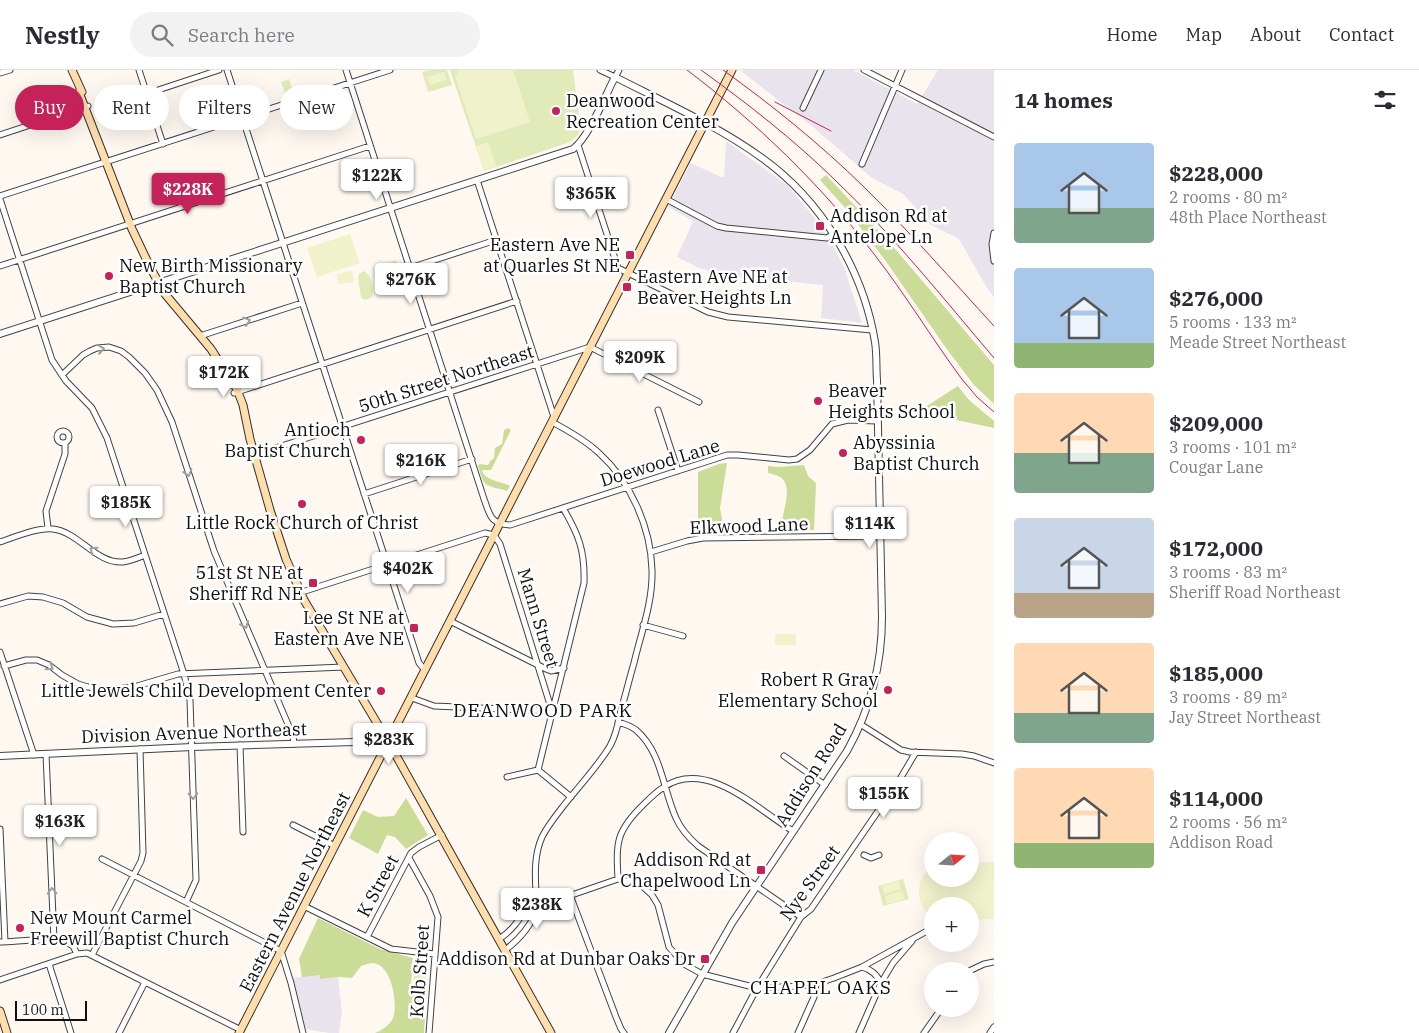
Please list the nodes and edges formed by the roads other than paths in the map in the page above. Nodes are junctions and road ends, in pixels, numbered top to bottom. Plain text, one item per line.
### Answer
1 (10, 70) edge
2 (72, 70) edge
3 (139, 70) edge
4 (219, 70) edge
5 (226, 70) edge
6 (346, 70) edge
7 (390, 70) edge
8 (600, 70) edge
9 (619, 70) edge
10 (732, 70) edge
11 (822, 70) edge
12 (864, 70) edge
13 (902, 70) edge
14 (0, 73) edge
15 (615, 78) junction
16 (350, 83) junction
17 (143, 85) edge
18 (231, 85) edge
19 (169, 86) edge
20 (895, 86) junction
21 (87, 107) junction
22 (803, 108) dead end
23 (270, 109) edge
24 (705, 123) junction
25 (158, 130) edge
26 (206, 130) edge
27 (246, 130) edge
28 (0, 135) edge
29 (994, 137) edge
30 (163, 144) junction
31 (578, 145) junction
32 (370, 146) junction
33 (108, 161) junction
34 (862, 164) dead end
35 (477, 180) junction
36 (263, 181) junction
37 (0, 198) edge
38 (666, 199) junction
39 (390, 208) junction
40 (132, 223) junction
41 (994, 233) edge
42 (833, 234) junction
43 (496, 240) junction
44 (282, 242) junction
45 (20, 260) junction
46 (994, 261) edge
47 (0, 266) edge
48 (410, 268) junction
49 (628, 273) junction
50 (160, 283) junction
51 (517, 301) junction
52 (302, 303) junction
53 (40, 321) junction
54 (430, 329) junction
55 (872, 330) junction
56 (0, 334) edge
57 (200, 336) junction
58 (590, 347) junction
59 (322, 364) junction
60 (537, 364) junction
61 (62, 375) junction
62 (236, 392) junction
63 (450, 392) junction
64 (699, 402) dead end
65 (658, 410) dead end
66 (553, 419) junction
67 (877, 421) junction
68 (342, 427) junction
69 (65, 444) dead end
70 (254, 455) junction
71 (472, 459) junction
72 (678, 471) junction
73 (627, 487) junction
74 (364, 494) junction
75 (563, 508) junction
76 (500, 524) junction
77 (48, 528) junction
78 (494, 535) junction
79 (880, 536) junction
80 (0, 542) edge
81 (651, 552) junction
82 (145, 555) junction
83 (388, 565) junction
84 (302, 592) junction
85 (0, 604) edge
86 (164, 614) junction
87 (450, 621) junction
88 (643, 626) junction
89 (683, 636) dead end
90 (0, 652) edge
91 (537, 664) junction
92 (4, 666) junction
93 (344, 667) junction
94 (564, 668) junction
95 (425, 670) junction
96 (265, 671) junction
97 (184, 674) junction
98 (412, 698) junction
99 (552, 710) junction
100 (618, 722) junction
101 (860, 724) junction
102 (388, 741) junction
103 (294, 744) junction
104 (240, 745) junction
105 (192, 747) junction
106 (140, 749) junction
107 (916, 752) junction
108 (46, 754) junction
109 (34, 755) junction
110 (0, 756) edge
111 (784, 756) dead end
112 (994, 763) edge
113 (538, 770) junction
114 (507, 777) dead end
115 (825, 785) junction
116 (665, 786) junction
117 (570, 797) junction
118 (293, 825) dead end
119 (0, 829) edge
120 (793, 831) junction
121 (243, 832) dead end
122 (442, 836) junction
123 (335, 846) junction
124 (864, 855) dead end
125 (880, 855) dead end
126 (409, 858) junction
127 (102, 859) dead end
128 (133, 876) junction
129 (618, 880) junction
130 (757, 885) junction
131 (536, 893) junction
132 (570, 895) junction
133 (186, 902) junction
134 (304, 906) junction
135 (801, 916) junction
136 (924, 933) edge
137 (367, 937) junction
138 (499, 939) junction
139 (913, 939) junction
140 (54, 940) junction
141 (2, 942) edge
142 (505, 950) junction
143 (281, 951) junction
144 (77, 954) junction
145 (436, 954) junction
146 (92, 955) junction
147 (994, 962) edge
148 (49, 964) junction
149 (979, 966) edge
150 (862, 967) junction
151 (702, 974) junction
152 (0, 980) edge
153 (145, 982) junction
154 (881, 983) junction
155 (816, 984) junction
156 (757, 988) junction
157 (0, 1011) edge
158 (935, 1017) edge
159 (994, 1027) edge
160 (240, 1032) edge
161 (7, 1033) edge
162 (71, 1033) edge
163 (119, 1033) edge
164 (303, 1033) edge
165 (429, 1033) edge
166 (551, 1033) edge
167 (624, 1033) edge
168 (669, 1033) edge
169 (733, 1033) edge
170 (798, 1033) edge
171 (859, 1033) edge
172 (924, 1033) edge
173 (990, 1033) edge

1 - 14 street
2 - 21 main road
3 - 17 street
4 - 19 street
5 - 18 street
6 - 16 street
7 - 16 street
8 - 15 street
9 - 15 street
10 - 24 main road, Eastern Avenue Northeast
11 - 22 street
12 - 20 street
13 - 20 street
15 - 24 street, Addison Road
15 - 31 street
16 - 23 street
16 - 32 street
20 - 29 street
20 - 34 street
21 - 28 street
21 - 33 main road
24 - 38 main road, Eastern Avenue Northeast
24 - 42 street, Addison Road
25 - 30 street
26 - 30 street
27 - 36 street
30 - 33 street
31 - 35 street
31 - 49 street
32 - 36 street
32 - 39 street
33 - 37 street
33 - 40 main road
35 - 39 street
35 - 43 street
36 - 40 street
36 - 44 street
37 - 45 street
38 - 42 street
38 - 49 main road, Eastern Avenue Northeast
39 - 44 street
39 - 48 street
40 - 45 street
40 - 50 main road
41 - 46 street
42 - 55 street, Addison Road
43 - 48 street
43 - 51 street
44 - 50 street
44 - 52 street
45 - 47 street
45 - 53 street
48 - 54 street
49 - 55 street
49 - 58 main road, Eastern Avenue Northeast
50 - 53 street
50 - 57 main road
51 - 54 street
51 - 60 street
57 -> 52 street
52 - 59 street
53 - 56 street
53 - 61 street
54 - 59 street
54 - 63 street
55 - 67 street, Addison Road
57 - 62 main road
58 - 60 street, 50th Street Northeast
58 - 64 street
58 - 66 main road, Eastern Avenue Northeast
59 - 62 street
59 - 68 street
60 - 63 street, 50th Street Northeast
60 - 66 street
61 - 82 street
61 -> 96 street
62 - 70 main road
63 - 68 street, 50th Street Northeast
63 - 71 street
65 - 72 street
66 - 73 street
66 - 76 main road, Eastern Avenue Northeast
67 - 72 street, Doewood Lane
67 - 79 street, Addison Road
68 - 70 street, 50th Street Northeast
68 - 74 street
69 - 77 street
70 - 84 main road
71 - 74 street
71 - 76 street
72 - 73 street, Doewood Lane
73 - 75 street, Doewood Lane
73 - 81 street
74 - 83 street
75 - 76 street, Doewood Lane
75 - 94 street
76 - 78 main road, Eastern Avenue Northeast
77 - 80 street
82 -> 77 street
78 - 83 street
78 - 87 main road, Eastern Avenue Northeast
78 - 91 street, Mann Street
79 - 81 street, Elkwood Lane
79 - 101 street, Addison Road
81 - 88 street
82 - 86 street
83 - 84 street
83 - 95 street
84 - 93 main road
85 - 86 street
86 - 97 street
87 - 91 street
87 - 95 main road, Eastern Avenue Northeast
88 - 89 street
88 - 100 street
90 - 92 street
91 - 94 street
91 - 99 street, Mann Street
92 -> 97 street
92 - 109 street
93 - 96 street
93 - 102 main road
94 - 99 street
95 - 98 main road, Eastern Avenue Northeast
96 - 97 street
96 - 103 street
97 - 105 street
98 - 99 street
98 - 102 main road, Eastern Avenue Northeast
99 - 113 street
100 - 116 street
100 - 117 street
101 - 107 street
101 - 115 street, Addison Road
102 - 103 street, Division Avenue Northeast
102 - 122 main road
102 - 123 main road, Eastern Avenue Northeast
103 - 104 street, Division Avenue Northeast
104 - 105 street, Division Avenue Northeast
104 - 121 street
105 - 106 street, Division Avenue Northeast
105 -> 133 street
106 - 108 street, Division Avenue Northeast
106 - 128 street
107 - 112 street
107 - 135 street, Nye Street
108 - 109 street, Division Avenue Northeast
140 -> 108 street
109 - 110 street, Division Avenue Northeast
111 - 115 street
113 - 114 street
113 - 117 street
115 - 120 street, Addison Road
116 - 120 street
116 - 129 street
116 - 130 street
117 - 131 street
118 - 123 street
119 - 141 street
120 - 130 street, Addison Road
122 - 126 street, K Street
122 - 138 main road
123 - 134 main road, Eastern Avenue Northeast
124 - 125 street
126 - 137 street, K Street
126 - 145 street, Kolb Street
127 - 128 street
128 - 133 street
128 - 146 street
129 - 132 street
129 - 151 street
130 - 135 street
130 - 151 street, Addison Road
131 - 132 street
131 - 138 street
131 - 142 street
132 - 167 street
133 - 143 street
134 - 137 street
134 - 143 main road, Eastern Avenue Northeast
135 - 156 street, Nye Street
136 - 139 street
137 - 145 street
138 - 142 main road
139 - 150 street
139 - 154 street
140 - 141 street
140 - 144 street
142 - 166 main road
143 - 160 main road, Eastern Avenue Northeast
143 - 164 street
144 - 146 street
144 - 148 street
145 - 165 street, Kolb Street
146 - 153 street
147 - 149 street
148 - 152 street
148 - 162 street
150 - 154 street
150 - 155 street
151 - 156 street
151 - 168 street, Addison Road
153 - 160 street
153 - 163 street
154 - 171 street
155 - 156 street
155 - 170 street
156 - 169 street, Nye Street
157 - 161 main road
158 - 172 street
159 - 173 street

